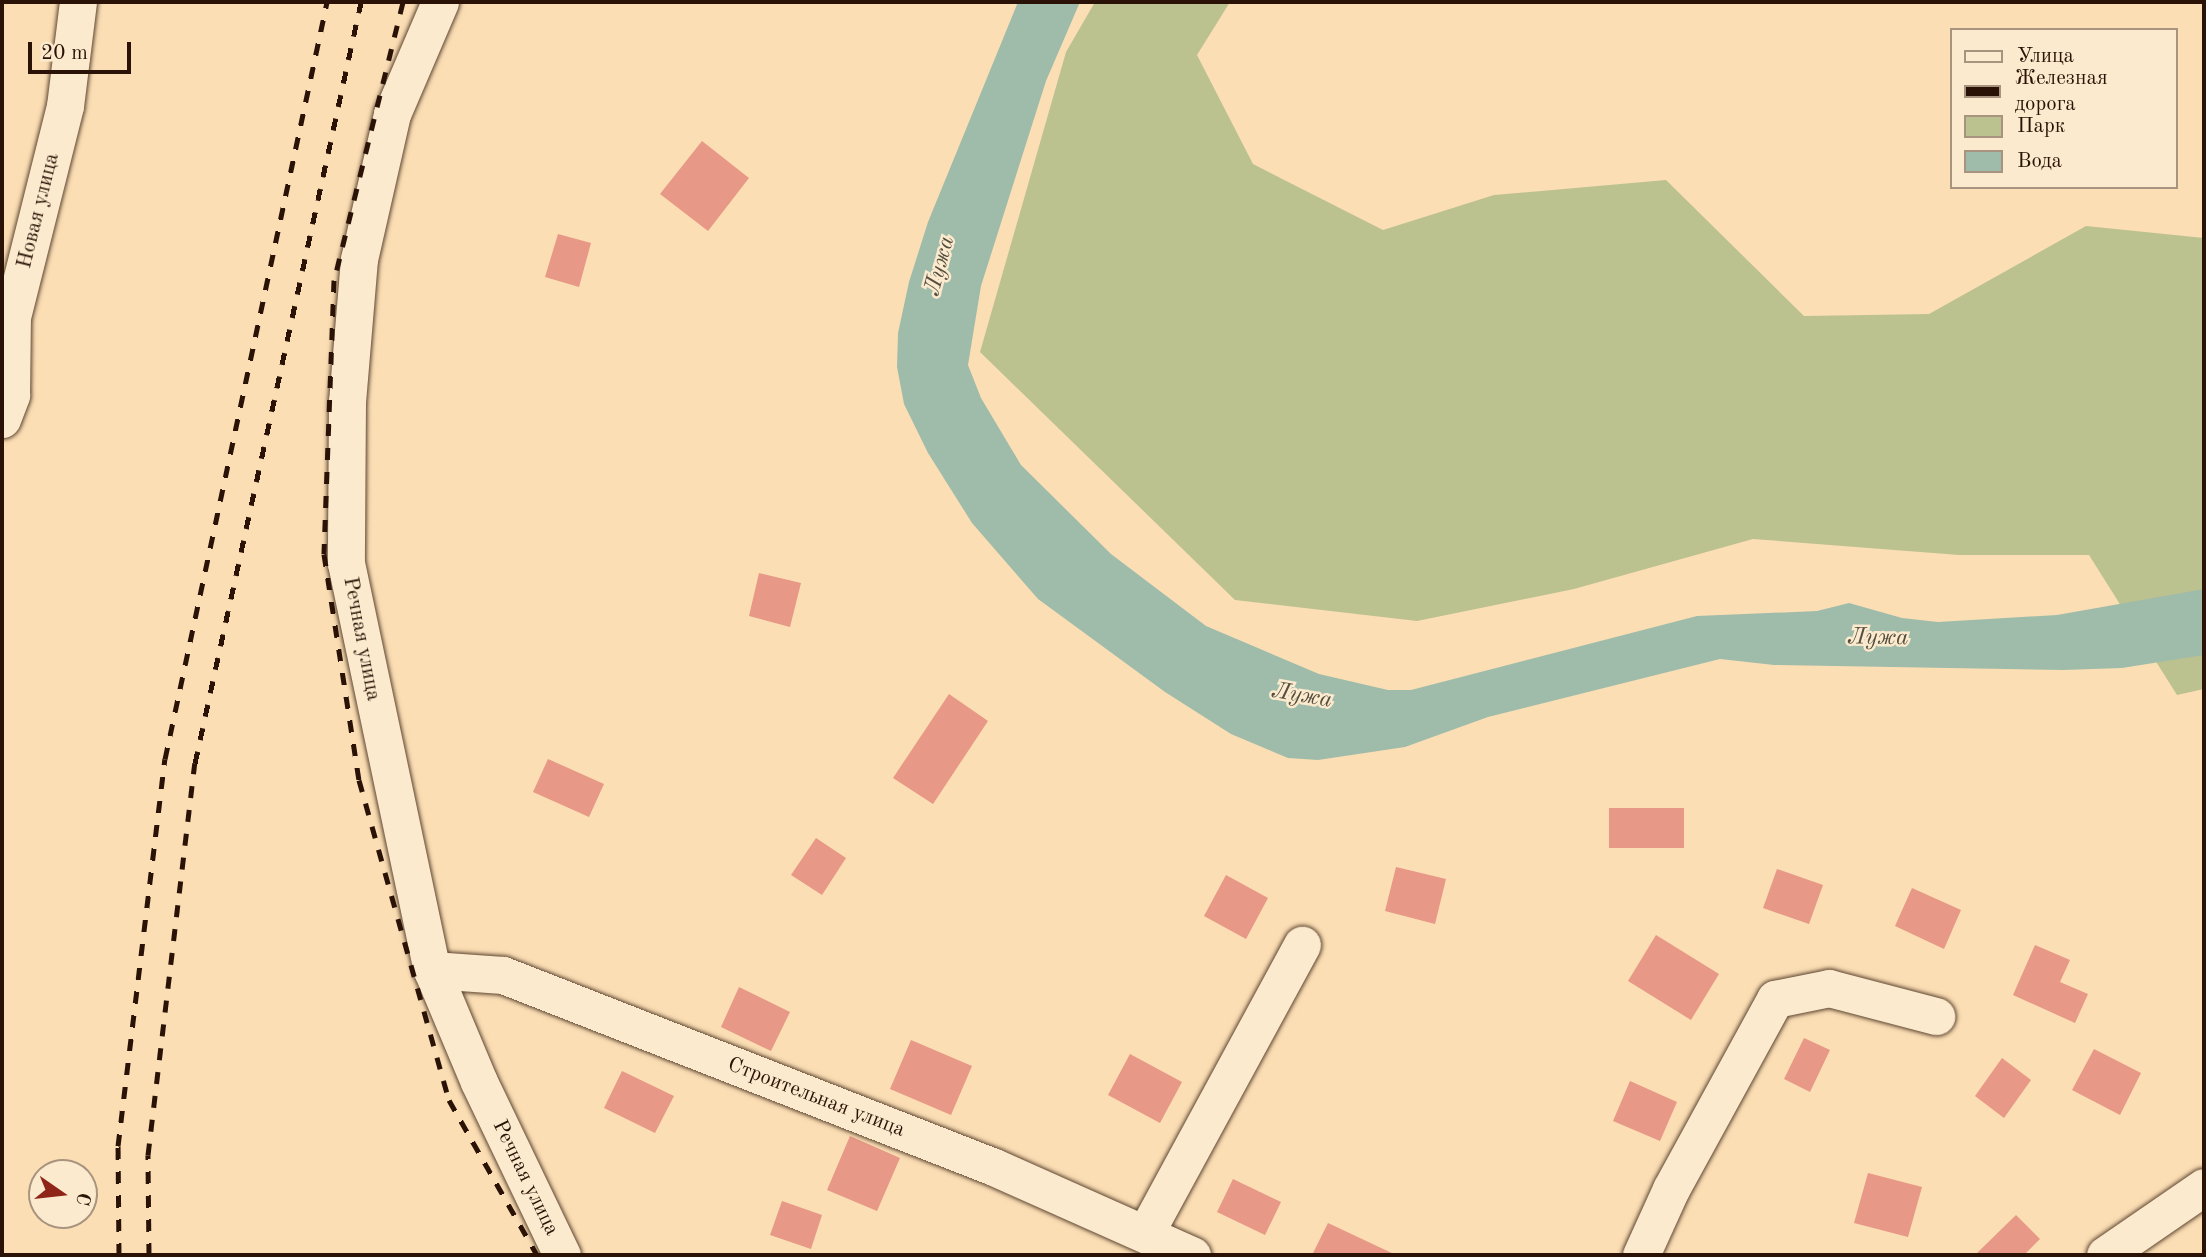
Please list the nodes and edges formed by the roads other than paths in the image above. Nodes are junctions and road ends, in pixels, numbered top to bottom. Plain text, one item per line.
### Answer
1 (78, 2) edge
2 (440, 2) edge
3 (2, 419) edge
4 (1301, 945) dead end
5 (432, 970) junction
6 (1936, 1016) dead end
7 (2204, 1187) edge
8 (1146, 1233) junction
9 (562, 1255) edge
10 (1192, 1255) edge
11 (1641, 1255) edge
12 (2105, 1255) edge

1 - 3 street, Новая улица
2 - 5 street, Речная улица
4 - 8 street
5 - 8 street, Строительная улица
5 - 9 street, Речная улица
6 - 11 street
7 - 12 street
8 - 10 street, Строительная улица

